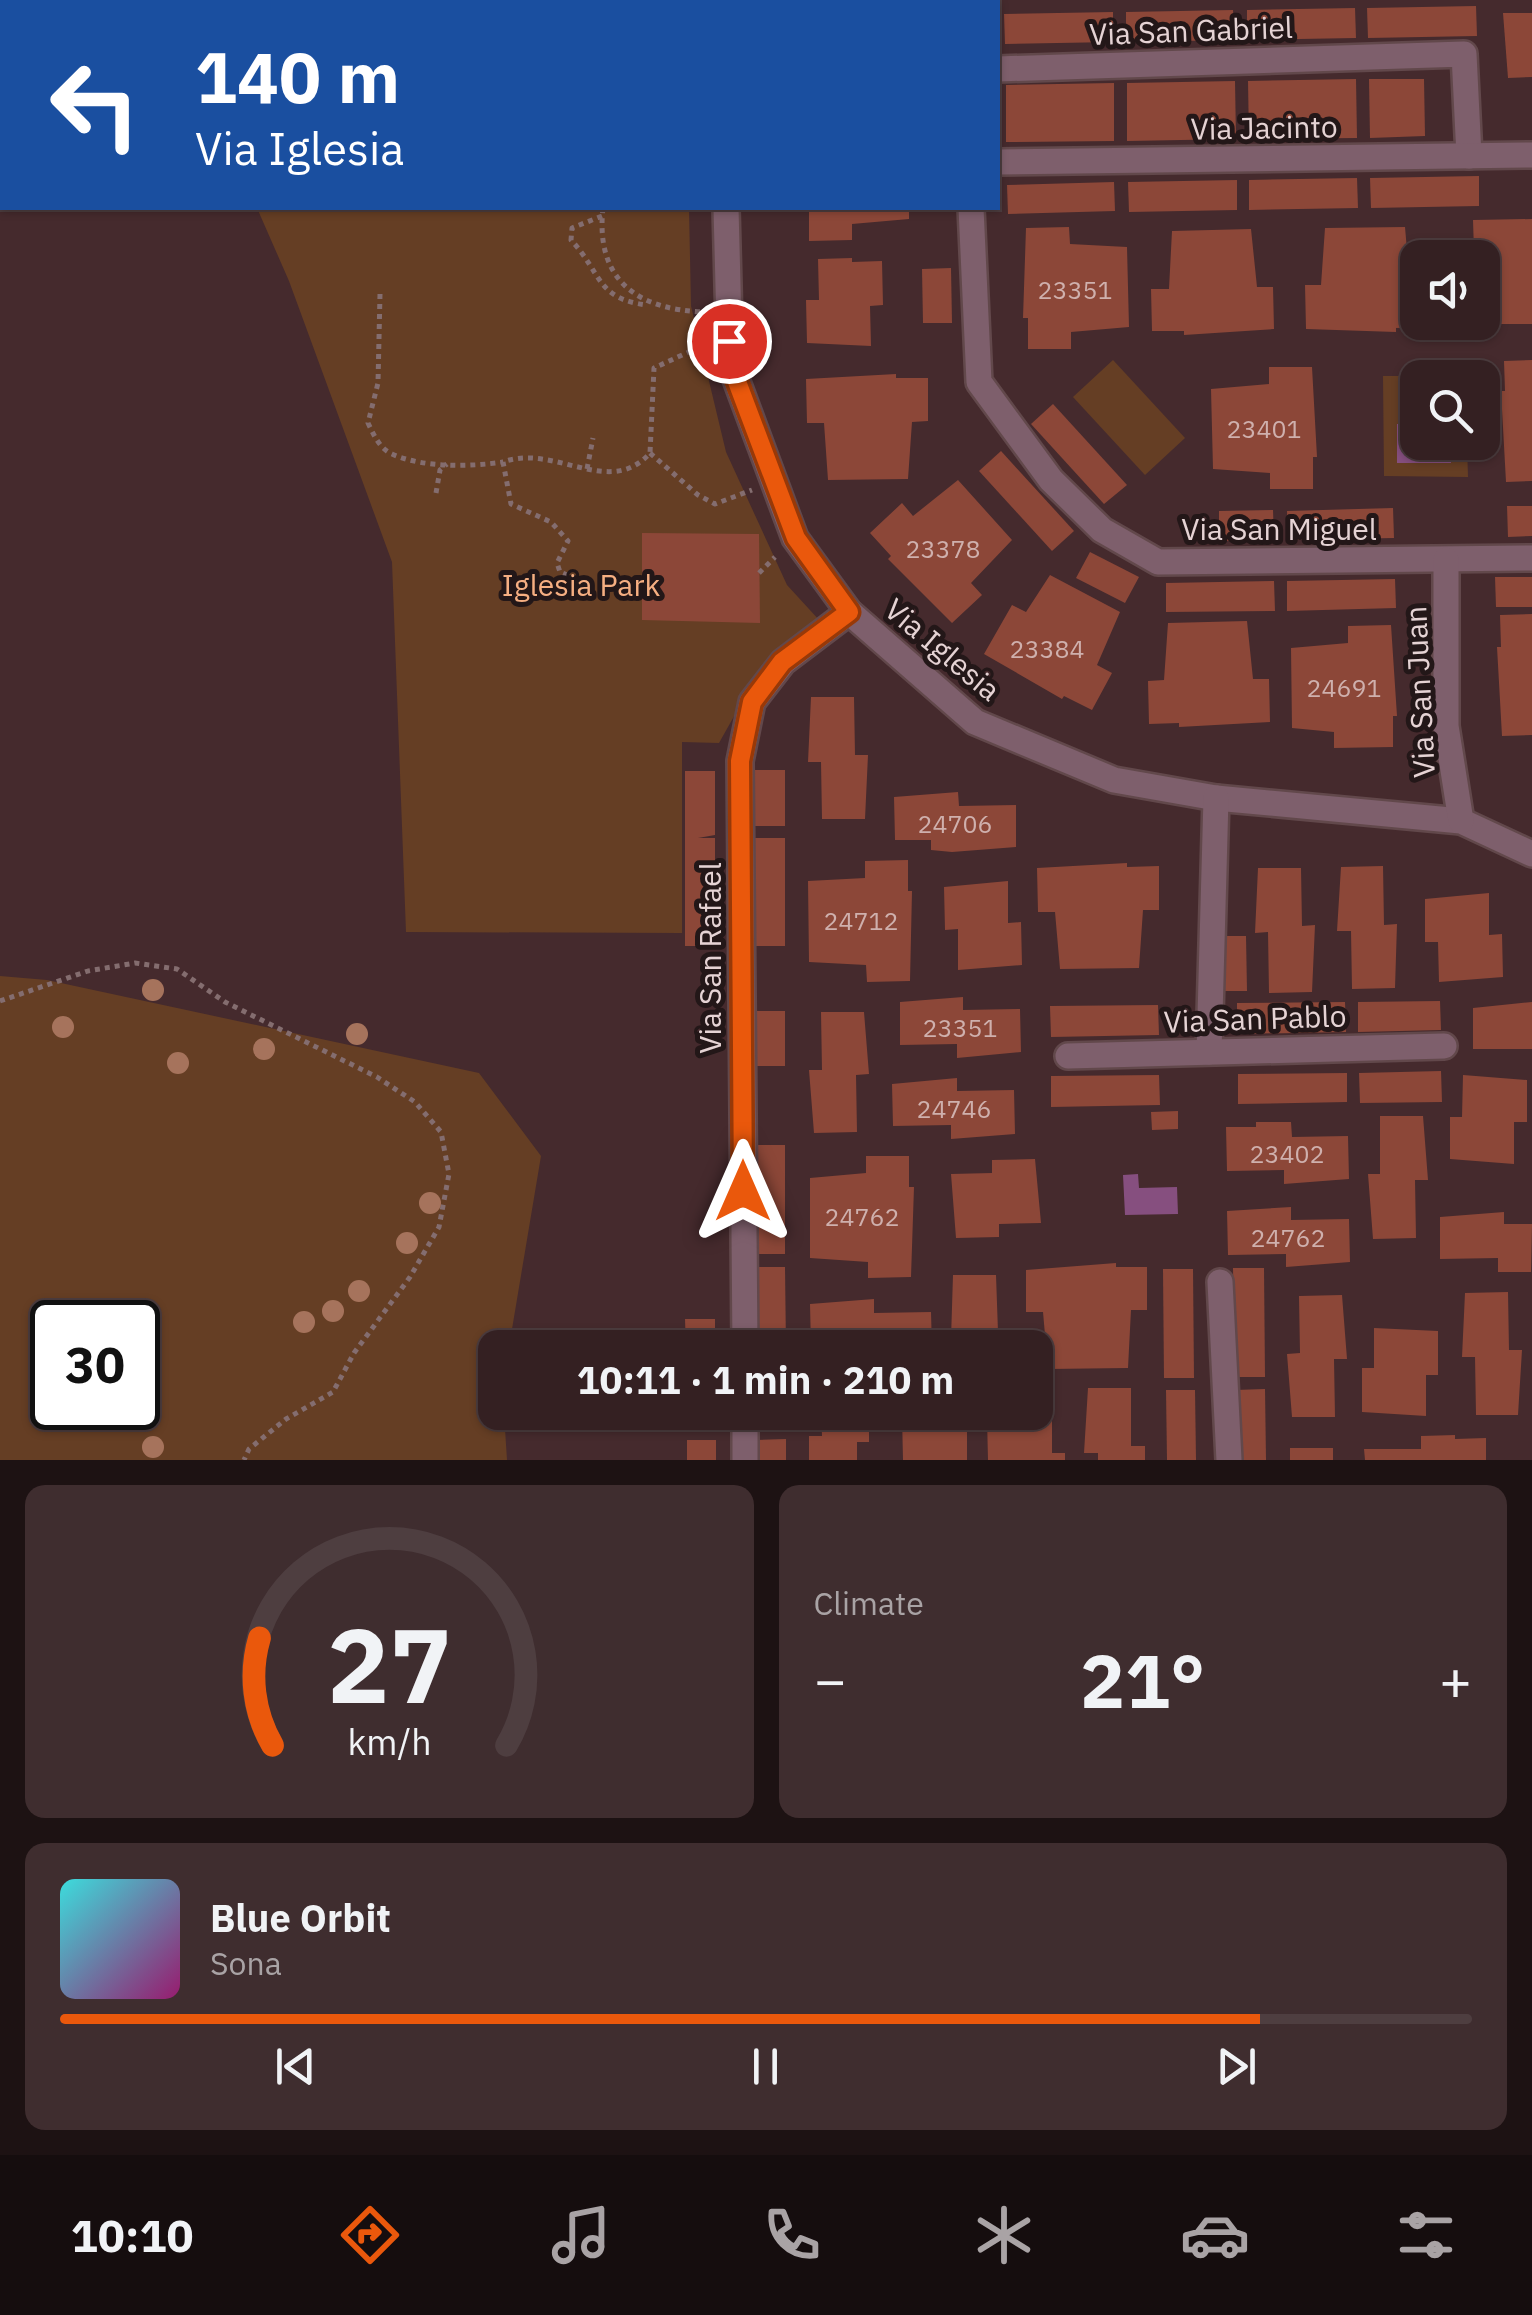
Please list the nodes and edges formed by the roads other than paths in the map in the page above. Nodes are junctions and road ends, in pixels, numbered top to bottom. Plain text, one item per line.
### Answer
1 (1000, 69) edge
2 (1532, 155) edge
3 (1469, 156) junction
4 (1000, 162) edge
5 (726, 210) edge
6 (970, 210) edge
7 (1532, 558) edge
8 (1446, 560) junction
9 (849, 612) junction
10 (1216, 798) junction
11 (1461, 822) junction
12 (1532, 854) edge
13 (1444, 1046) dead end
14 (1209, 1052) junction
15 (1068, 1056) dead end
16 (1220, 1282) dead end
17 (744, 1330) edge
18 (745, 1430) edge
19 (746, 1460) edge
20 (1229, 1460) edge

1 - 3 street, Via San Gabriel
2 - 3 street, Via Jacinto
3 - 4 street, Via Jacinto
5 - 9 street, Via Iglesia
6 - 8 street, Via San Miguel
7 - 8 street, Via San Miguel
8 - 11 street, Via San Juan
9 - 10 street, Via Iglesia
9 - 17 street, Via San Rafael
10 - 11 street, Via Iglesia
10 - 14 street
11 - 12 street, Via Iglesia
13 - 14 street, Via San Pablo
14 - 15 street, Via San Pablo
16 - 20 street
18 - 19 street

